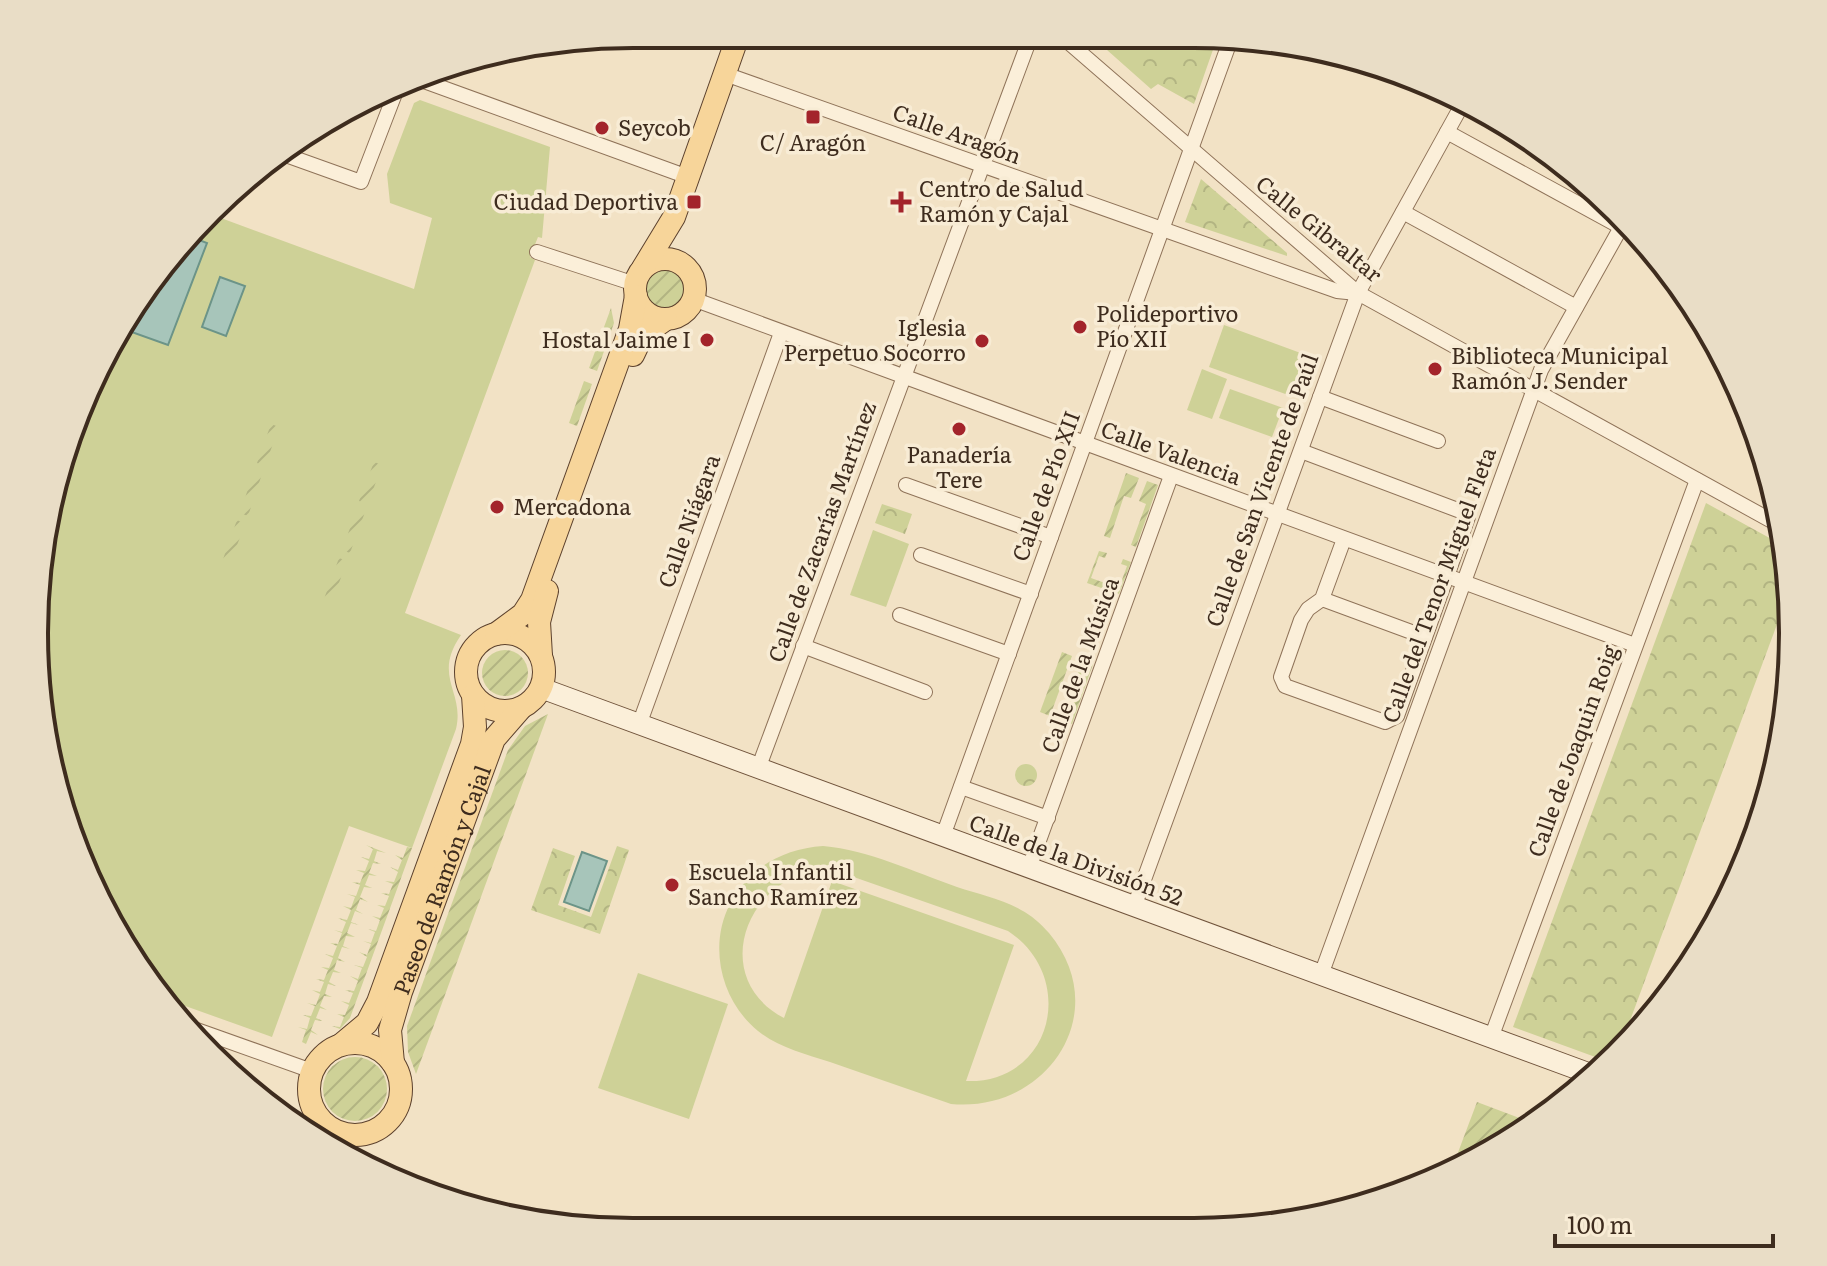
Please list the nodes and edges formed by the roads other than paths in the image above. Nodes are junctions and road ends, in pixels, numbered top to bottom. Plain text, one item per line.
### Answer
1 (734, 48) edge
2 (1026, 48) edge
3 (1075, 48) edge
4 (1227, 49) edge
5 (725, 74) junction
6 (436, 83) edge
7 (393, 100) edge
8 (1459, 111) edge
9 (1447, 132) junction
10 (1190, 150) junction
11 (293, 158) edge
12 (981, 166) junction
13 (688, 177) junction
14 (1403, 212) junction
15 (1601, 212) edge
16 (674, 217) junction
17 (1161, 231) junction
18 (1619, 231) edge
19 (1302, 246) junction
20 (537, 252) dead end
21 (680, 263) junction
22 (1292, 276) junction
23 (638, 283) junction
24 (1358, 293) junction
25 (693, 299) junction
26 (1576, 307) junction
27 (666, 319) junction
28 (781, 333) junction
29 (901, 378) junction
30 (1534, 390) junction
31 (1320, 397) junction
32 (1438, 441) dead end
33 (1085, 444) junction
34 (1301, 451) junction
35 (1171, 476) junction
36 (1697, 480) junction
37 (906, 485) dead end
38 (1276, 515) junction
39 (1768, 519) edge
40 (1051, 537) junction
41 (1344, 539) junction
42 (921, 555) dead end
43 (1447, 579) junction
44 (1463, 584) junction
45 (1031, 594) junction
46 (1322, 599) junction
47 (900, 615) dead end
48 (496, 634) junction
49 (1425, 637) junction
50 (1635, 645) junction
51 (803, 646) junction
52 (1009, 654) junction
53 (541, 656) junction
54 (541, 688) junction
55 (925, 692) dead end
56 (473, 695) junction
57 (521, 708) junction
58 (639, 725) junction
59 (758, 769) junction
60 (961, 787) junction
61 (1048, 818) junction
62 (943, 836) junction
63 (1029, 868) junction
64 (1134, 907) junction
65 (1321, 975) junction
66 (206, 1033) edge
67 (1491, 1038) junction
68 (342, 1044) junction
69 (393, 1063) junction
70 (312, 1071) junction
71 (1582, 1071) edge
72 (315, 1112) junction
73 (317, 1125) edge
74 (364, 1134) junction
75 (353, 1147) edge

1 - 5 main road
2 - 12 street, Calle de Zacarías Martínez
3 - 10 street, Calle Gibraltar
4 - 10 street, Calle de Pío XII
5 - 12 street, Calle Aragón
5 - 13 main road
6 - 13 street
7 - 11 street
8 - 9 street, Calle de San Vicente de Paúl
9 - 14 street, Calle de San Vicente de Paúl
9 - 15 street
10 - 17 street, Calle de Pío XII
10 - 19 street, Calle Gibraltar
12 - 17 street, Calle Aragón
12 - 29 street, Calle de Zacarías Martínez
13 - 16 main road
14 - 24 street, Calle de San Vicente de Paúl
14 - 26 street
16 - 21 main road
16 - 23 main road
17 - 22 street, Calle Aragón
17 - 33 street, Calle de Pío XII
18 - 26 street, Calle del Tenor Miguel Fleta
19 - 22 street
19 - 24 street, Calle Gibraltar
20 - 23 street
21 - 23 main road
21 - 25 main road
22 - 24 street, Calle Aragón
23 - 27 main road
23 - 48 main road
24 - 30 street, Calle Gibraltar
24 - 31 street, Calle de San Vicente de Paúl
25 - 27 main road
25 - 28 street, Calle Valencia
26 - 30 street, Calle del Tenor Miguel Fleta
27 - 53 main road
28 - 29 street, Calle Valencia
28 - 58 street, Calle Niágara
29 - 33 street, Calle Valencia
29 - 51 street, Calle de Zacarías Martínez
30 - 36 street, Calle Gibraltar
30 - 44 street, Calle del Tenor Miguel Fleta
31 - 32 street
31 - 34 street, Calle de San Vicente de Paúl
33 - 35 street, Calle Valencia
33 - 40 street, Calle de Pío XII
34 - 38 street, Calle de San Vicente de Paúl
34 - 43 street
35 - 38 street, Calle Valencia
35 - 61 street, Calle de la Música
36 - 39 street, Calle Gibraltar
36 - 50 street, Calle de Joaquin Roig
37 - 40 street
38 - 41 street, Calle Valencia
38 - 64 street, Calle de San Vicente de Paúl
40 - 45 street, Calle de Pío XII
41 - 43 street, Calle Valencia
41 - 46 street
42 - 45 street
43 - 44 street, Calle Valencia
43 - 49 street
44 - 50 street, Calle Valencia
44 - 65 street, Calle del Tenor Miguel Fleta
45 - 52 street, Calle de Pío XII
46 - 49 street
46 - 49 street
47 - 52 street
48 - 53 main road
48 - 56 main road
50 - 67 street, Calle de Joaquin Roig
51 - 55 street
51 - 59 street, Calle de Zacarías Martínez
52 - 60 street, Calle de Pío XII
53 - 54 main road
54 - 57 main road
54 - 58 main road, Calle de la División 52
56 - 57 main road
56 - 68 main road, Paseo de Ramón y Cajal
57 - 69 main road, Paseo de Ramón y Cajal
58 - 59 main road, Calle de la División 52
59 - 62 main road, Calle de la División 52
60 - 61 street
60 - 62 street, Calle de Pío XII
61 - 63 street, Calle de la Música
62 - 63 main road, Calle de la División 52
63 - 64 main road, Calle de la División 52
64 - 65 main road, Calle de la División 52
65 - 67 main road, Calle de la División 52
66 - 70 street
67 - 71 main road, Calle de la División 52
68 - 69 main road
68 - 70 main road
69 - 74 main road
70 - 72 main road
72 - 73 main road
72 - 74 main road
74 - 75 main road

